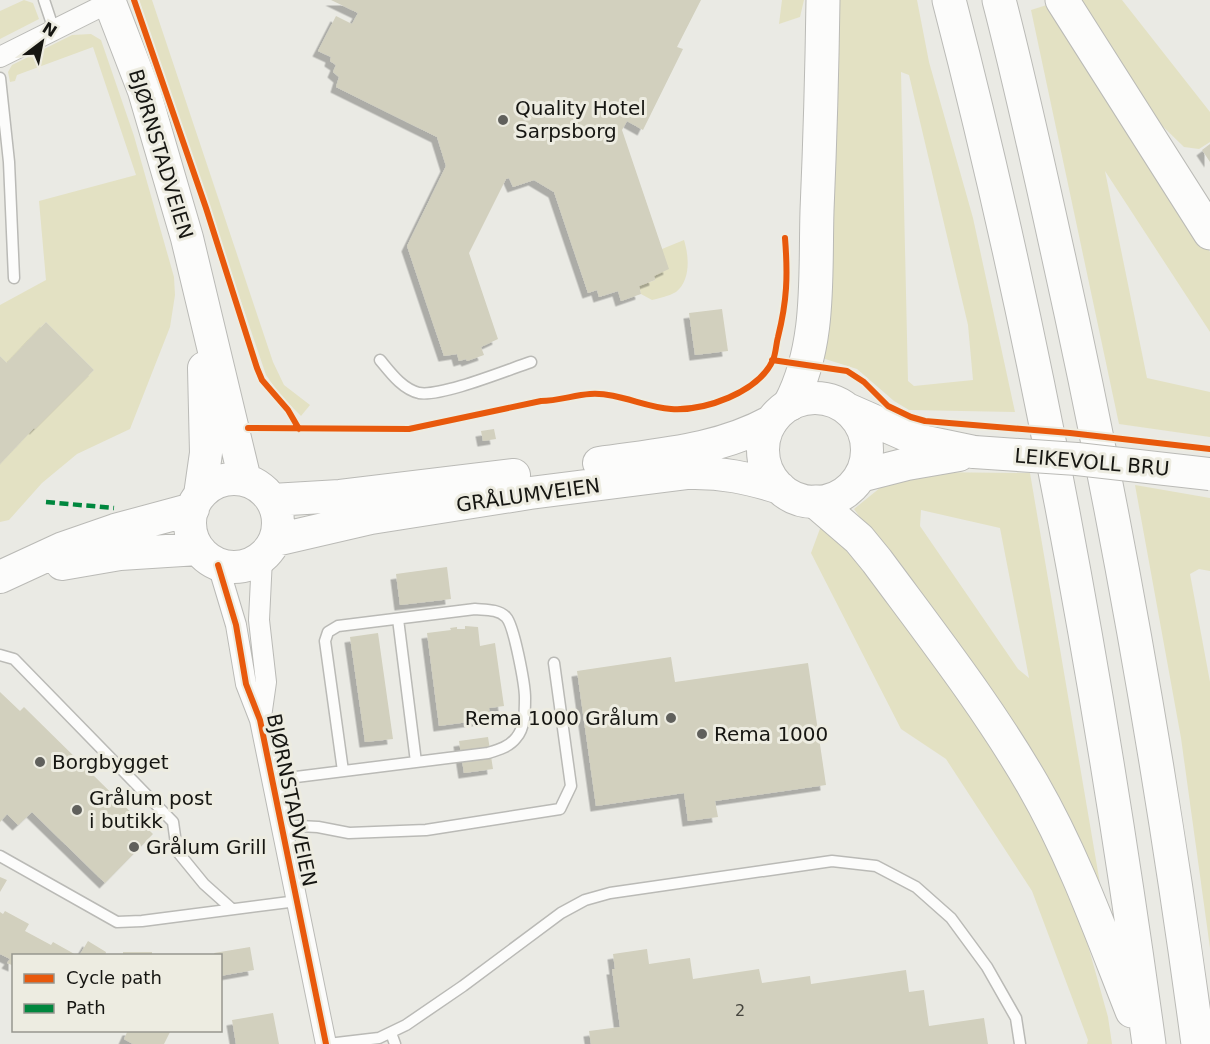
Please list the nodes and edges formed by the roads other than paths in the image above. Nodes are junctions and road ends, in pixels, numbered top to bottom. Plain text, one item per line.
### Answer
1 (44, 0) edge
2 (823, 0) edge
3 (949, 0) edge
4 (999, 0) edge
5 (1062, 0) edge
6 (110, 1) edge
7 (54, 30) junction
8 (0, 57) edge
9 (0, 78) edge
10 (1210, 233) edge
11 (14, 278) dead end
12 (203, 310) junction
13 (380, 360) dead end
14 (531, 362) dead end
15 (847, 409) junction
16 (781, 412) junction
17 (927, 451) junction
18 (1210, 474) edge
19 (860, 476) junction
20 (246, 480) junction
21 (780, 488) junction
22 (272, 500) junction
23 (196, 502) junction
24 (816, 502) junction
25 (269, 549) junction
26 (208, 557) junction
27 (3, 576) edge
28 (398, 619) junction
29 (0, 655) edge
30 (554, 663) dead end
31 (260, 720) junction
32 (416, 762) junction
33 (342, 771) junction
34 (272, 780) junction
35 (280, 825) junction
36 (0, 856) edge
37 (297, 901) junction
38 (232, 909) junction
39 (391, 1033) junction
40 (327, 1044) edge
41 (394, 1044) edge
42 (1020, 1044) edge
43 (1147, 1044) edge
44 (1198, 1044) edge

1 - 7 lane
2 - 16 highway
3 - 43 highway
4 - 44 highway
5 - 10 highway
6 - 7 street
6 - 12 main road, BJØRNSTADVEIEN
7 - 8 street
9 - 11 lane
12 - 20 main road, BJØRNSTADVEIEN
12 - 23 main road, BJØRNSTADVEIEN
13 - 14 lane
15 - 16 main road
15 - 17 main road
15 - 19 main road
16 - 21 main road
16 - 22 main road, GRÅLUMVEIEN
17 - 18 main road, LEIKEVOLL BRU, bridge
17 - 19 main road
19 - 24 main road
20 - 22 main road
20 - 23 main road
21 - 24 main road
21 - 25 main road, GRÅLUMVEIEN
22 - 25 main road
23 - 26 main road
23 - 27 main road
24 - 43 highway
25 - 26 main road
25 - 31 street, BJØRNSTADVEIEN
26 - 27 main road
26 - 31 street, BJØRNSTADVEIEN
28 - 32 lane
28 - 32 lane
28 - 33 lane
29 - 38 lane
30 - 35 lane
31 - 34 street, BJØRNSTADVEIEN
32 - 33 lane
33 - 34 lane
34 - 35 street, BJØRNSTADVEIEN
35 - 37 street, BJØRNSTADVEIEN
36 - 38 lane
37 - 38 lane
37 - 40 street, BJØRNSTADVEIEN
39 - 40 lane
39 - 41 lane
39 - 42 lane

